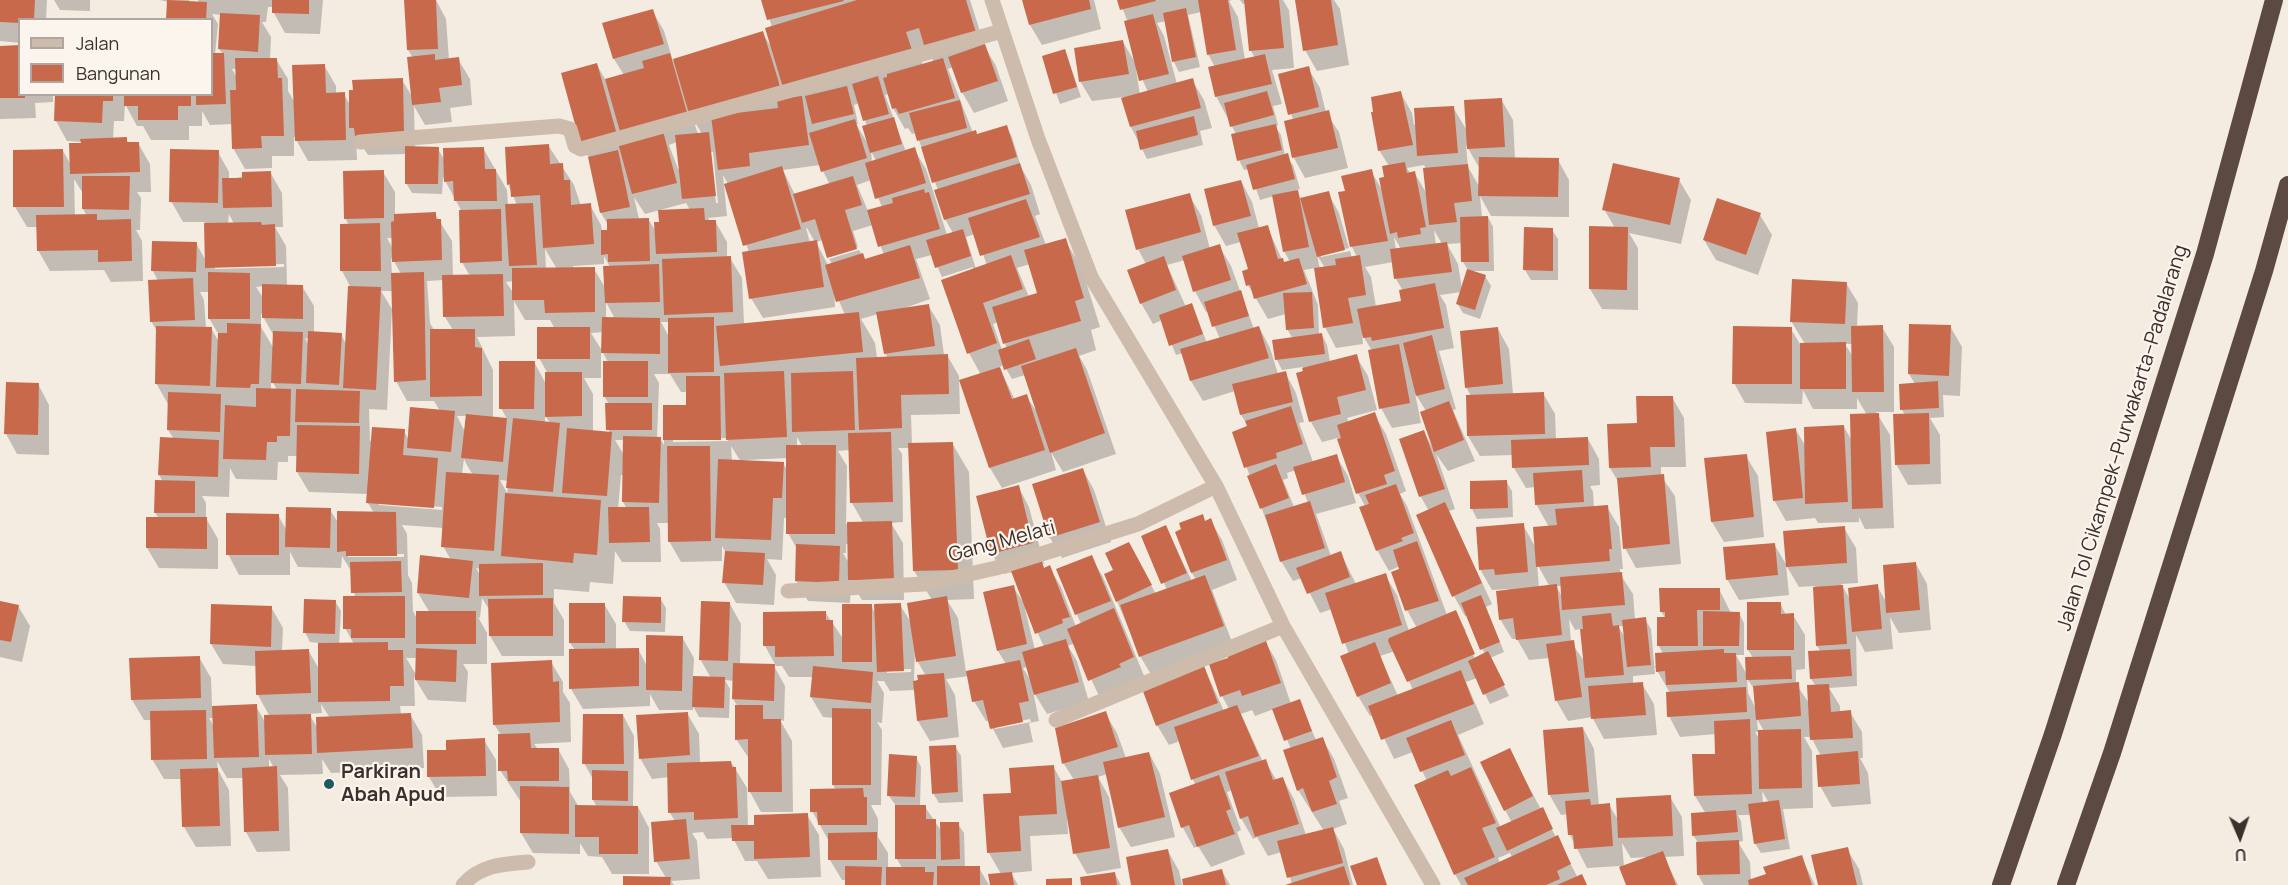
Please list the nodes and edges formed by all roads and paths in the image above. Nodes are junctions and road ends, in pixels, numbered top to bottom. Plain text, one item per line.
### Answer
1 (992, 0) edge
2 (2274, 0) edge
3 (1002, 31) junction
4 (360, 142) dead end
5 (2288, 185) edge
6 (1216, 486) junction
7 (788, 591) dead end
8 (1283, 626) junction
9 (1056, 720) dead end
10 (528, 862) dead end
11 (463, 885) edge
12 (1433, 885) edge
13 (2001, 885) edge
14 (2067, 885) edge

1 - 3 street
2 - 13 highway, Jalan Tol Cikampek–Purwakarta–Padalarang
3 - 4 street
3 - 6 street
5 - 14 highway
6 - 7 street, Gang Melati
6 - 8 street
8 - 9 street
8 - 12 street
10 - 11 street

